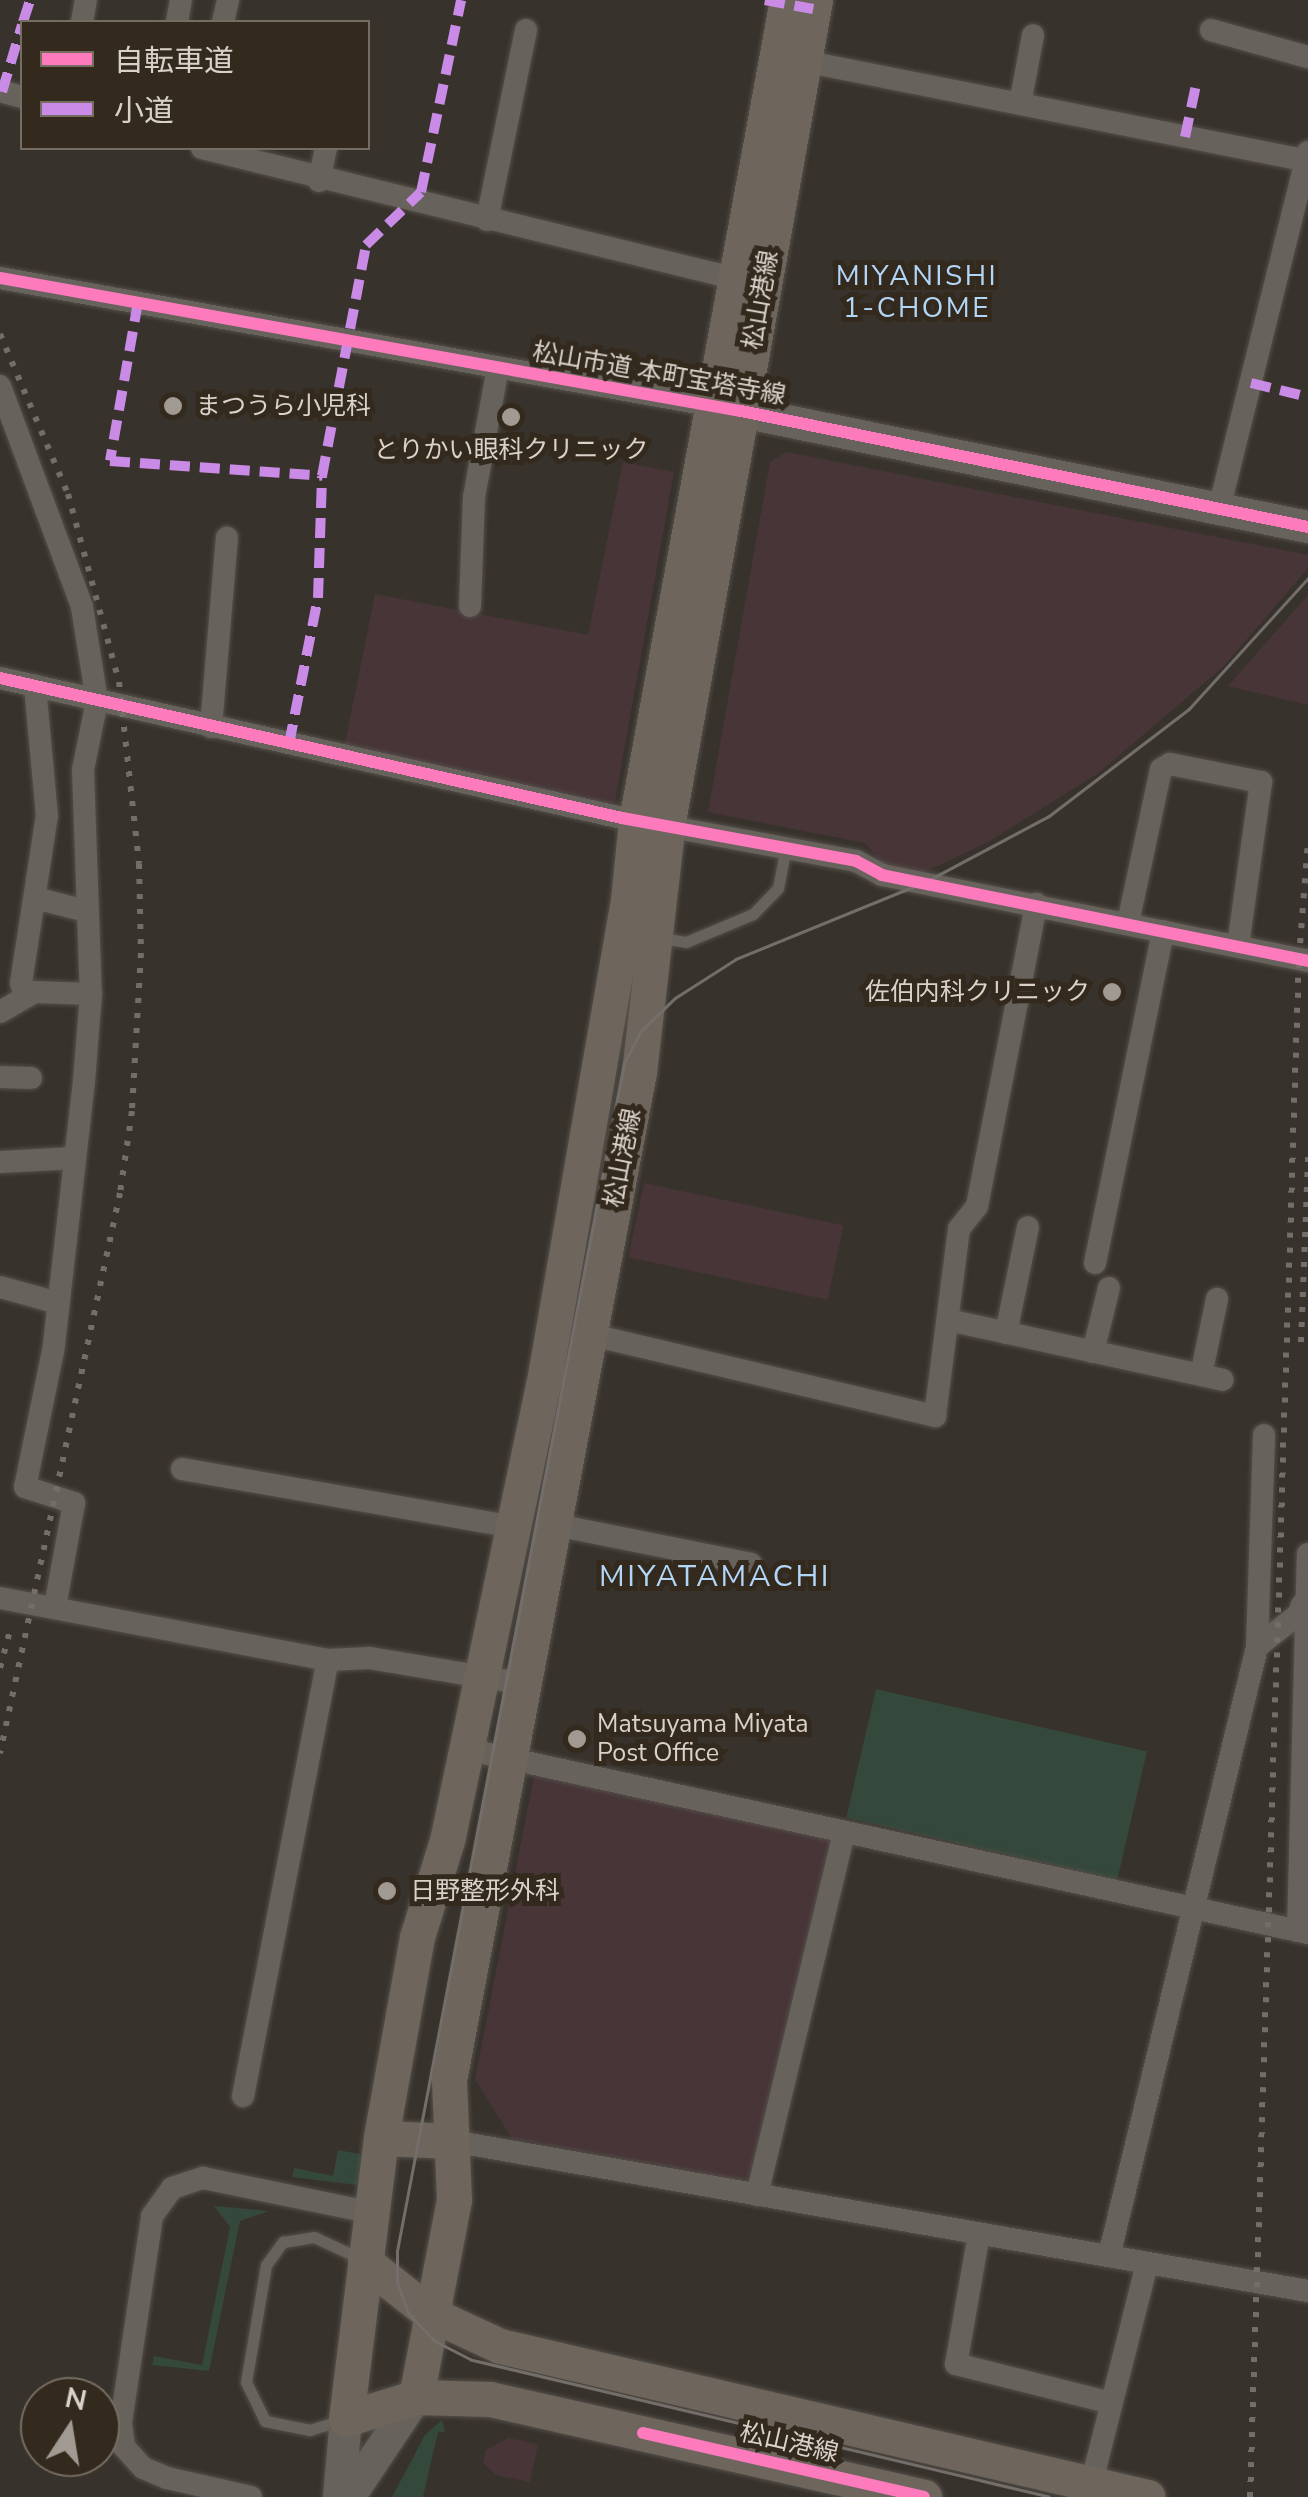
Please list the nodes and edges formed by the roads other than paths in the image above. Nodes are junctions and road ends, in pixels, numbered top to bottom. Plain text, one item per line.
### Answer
1 (787, 0) edge
2 (815, 0) edge
3 (1212, 30) dead end
4 (1033, 35) dead end
5 (530, 46) dead end
6 (1308, 56) edge
7 (803, 61) junction
8 (1020, 104) junction
9 (209, 150) edge
10 (326, 150) edge
11 (1307, 158) edge
12 (319, 181) junction
13 (487, 220) junction
14 (0, 278) edge
15 (738, 279) junction
16 (498, 367) junction
17 (0, 386) edge
18 (727, 408) junction
19 (1220, 509) junction
20 (1308, 527) edge
21 (227, 538) dead end
22 (470, 606) dead end
23 (0, 678) edge
24 (35, 686) junction
25 (97, 701) junction
26 (211, 727) junction
27 (652, 821) junction
28 (786, 846) junction
29 (35, 898) junction
30 (1036, 904) junction
31 (78, 909) dead end
32 (1128, 923) junction
33 (1164, 930) junction
34 (652, 936) junction
35 (1238, 946) junction
36 (1308, 961) edge
37 (91, 994) junction
38 (25, 997) junction
39 (0, 1012) edge
40 (75, 1158) junction
41 (0, 1162) edge
42 (1028, 1227) dead end
43 (1096, 1263) dead end
44 (0, 1286) edge
45 (1109, 1288) dead end
46 (1217, 1299) dead end
47 (58, 1303) junction
48 (948, 1320) junction
49 (1006, 1333) junction
50 (588, 1334) junction
51 (1093, 1352) junction
52 (1264, 1435) dead end
53 (182, 1469) dead end
54 (0, 1481) edge
55 (25, 1487) junction
56 (551, 1524) junction
57 (514, 1527) junction
58 (1308, 1554) edge
59 (751, 1564) dead end
60 (0, 1598) edge
61 (55, 1607) junction
62 (1307, 1608) edge
63 (1258, 1647) junction
64 (328, 1660) junction
65 (480, 1679) junction
66 (520, 1684) junction
67 (466, 1748) junction
68 (508, 1755) junction
69 (844, 1832) junction
70 (1194, 1909) junction
71 (1303, 1932) edge
72 (243, 2096) dead end
73 (380, 2138) junction
74 (452, 2142) junction
75 (757, 2195) junction
76 (372, 2213) junction
77 (979, 2234) junction
78 (1109, 2256) junction
79 (365, 2262) junction
80 (1147, 2263) junction
81 (1308, 2291) edge
82 (431, 2314) junction
83 (416, 2398) junction
84 (1107, 2402) junction
85 (346, 2419) junction
86 (1089, 2491) edge
87 (250, 2497) edge
88 (338, 2497) edge
89 (349, 2497) edge
90 (378, 2497) edge
91 (924, 2497) edge
92 (1148, 2497) edge

1 - 15 main road, 松山港線
2 - 7 main road, 松山港線
3 - 6 street
4 - 8 street
5 - 13 street
7 - 8 street
7 - 18 main road, 松山港線
8 - 11 street
9 - 12 street
10 - 12 street
11 - 19 street
12 - 13 street
13 - 15 street
14 - 16 street, 松山市道 本町宝塔寺線
15 - 18 main road, 松山港線
16 - 18 street, 松山市道 本町宝塔寺線
16 - 22 street
17 - 25 street
18 - 19 street, 松山市道 本町宝塔寺線
18 - 27 main road, 松山港線
19 - 20 street, 松山市道 本町宝塔寺線
21 - 26 street
23 - 24 street
24 - 25 street
24 - 29 street
25 - 26 street
25 - 37 street
26 - 27 street
27 - 28 street
27 - 34 main road, 松山港線
27 - 57 main road, 松山港線
28 - 30 street
28 - 34 lane
29 - 31 street
29 - 38 street
30 - 32 street
30 - 48 street
32 - 33 street
32 - 35 street
33 - 35 street
33 - 43 street
34 - 50 main road, 松山港線
35 - 36 street
37 - 38 street
37 - 40 street
38 - 39 street
40 - 41 street
40 - 47 street
42 - 49 street
44 - 47 street
45 - 51 street
46 - 51 street
47 - 55 street
48 - 49 street
48 - 50 street
49 - 51 street
50 - 56 main road, 松山港線
52 - 63 street
53 - 57 street
54 - 55 street
55 - 61 street
56 - 59 street
56 - 66 main road, 松山港線
57 - 65 main road, 松山港線
58 - 62 street
60 - 61 street
61 - 64 street
62 - 63 street
62 - 71 street
63 - 70 street
64 - 65 street
64 - 72 street
65 - 66 street
65 - 67 main road, 松山港線
66 - 68 main road, 松山港線
67 - 68 street
67 - 73 main road, 松山港線
68 - 69 street
68 - 74 main road, 松山港線
69 - 70 street
69 - 75 street
70 - 71 street
70 - 78 street
73 - 74 main road
73 - 76 main road, 松山港線
74 - 75 street
74 - 82 main road, 松山港線
75 - 77 street
76 - 79 main road, 松山港線
76 - 82 main road
76 - 87 street
77 - 78 street
77 - 84 street
78 - 80 street
79 - 82 main road, 松山港線
79 - 85 main road, 松山港線
79 - 85 lane
80 - 81 street
80 - 84 street
82 - 83 main road, 松山港線
82 - 86 main road, 松山港線
83 - 85 main road, 松山港線
83 - 89 street
83 - 90 street
83 - 91 main road, 松山港線
84 - 86 street
85 - 88 street
86 - 92 main road, 松山港線

